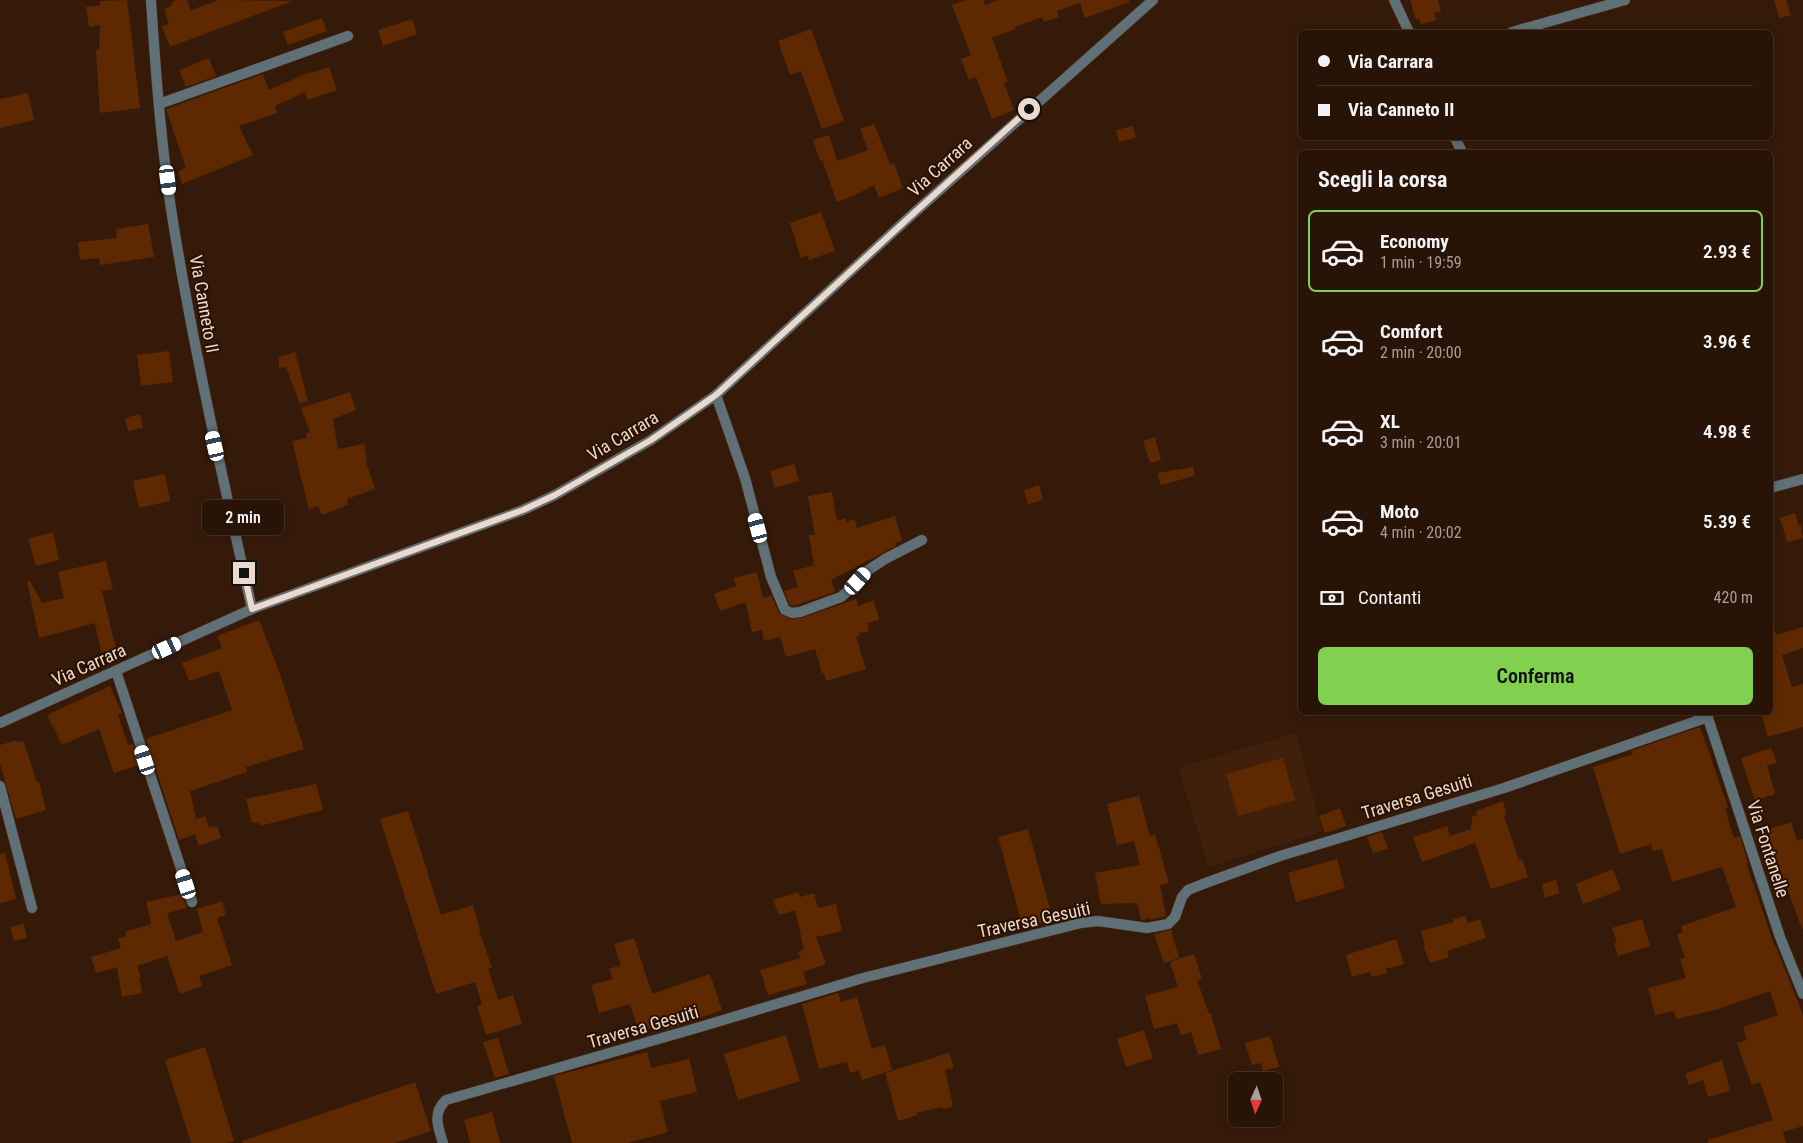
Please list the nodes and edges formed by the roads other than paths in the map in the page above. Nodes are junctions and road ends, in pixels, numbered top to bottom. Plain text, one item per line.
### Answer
1 (151, 0) edge
2 (1153, 0) edge
3 (1394, 0) edge
4 (1625, 0) edge
5 (1408, 30) edge
6 (1519, 30) edge
7 (348, 36) dead end
8 (159, 104) junction
9 (716, 395) junction
10 (1803, 479) edge
11 (1773, 487) edge
12 (922, 540) dead end
13 (252, 609) junction
14 (116, 671) junction
15 (1707, 715) edge
16 (0, 724) edge
17 (0, 786) edge
18 (192, 902) dead end
19 (32, 908) dead end
20 (1803, 994) edge
21 (442, 1143) edge

1 - 8 street, Via Canneto II
2 - 9 street, Via Carrara
3 - 5 street
4 - 6 street
7 - 8 street
8 - 13 street, Via Canneto II
9 - 12 street
9 - 13 street, Via Carrara
10 - 11 street
13 - 14 street, Via Carrara
14 - 16 street, Via Carrara
14 - 18 street
15 - 20 street, Via Fontanelle
15 - 21 street, Traversa Gesuiti
17 - 19 street

